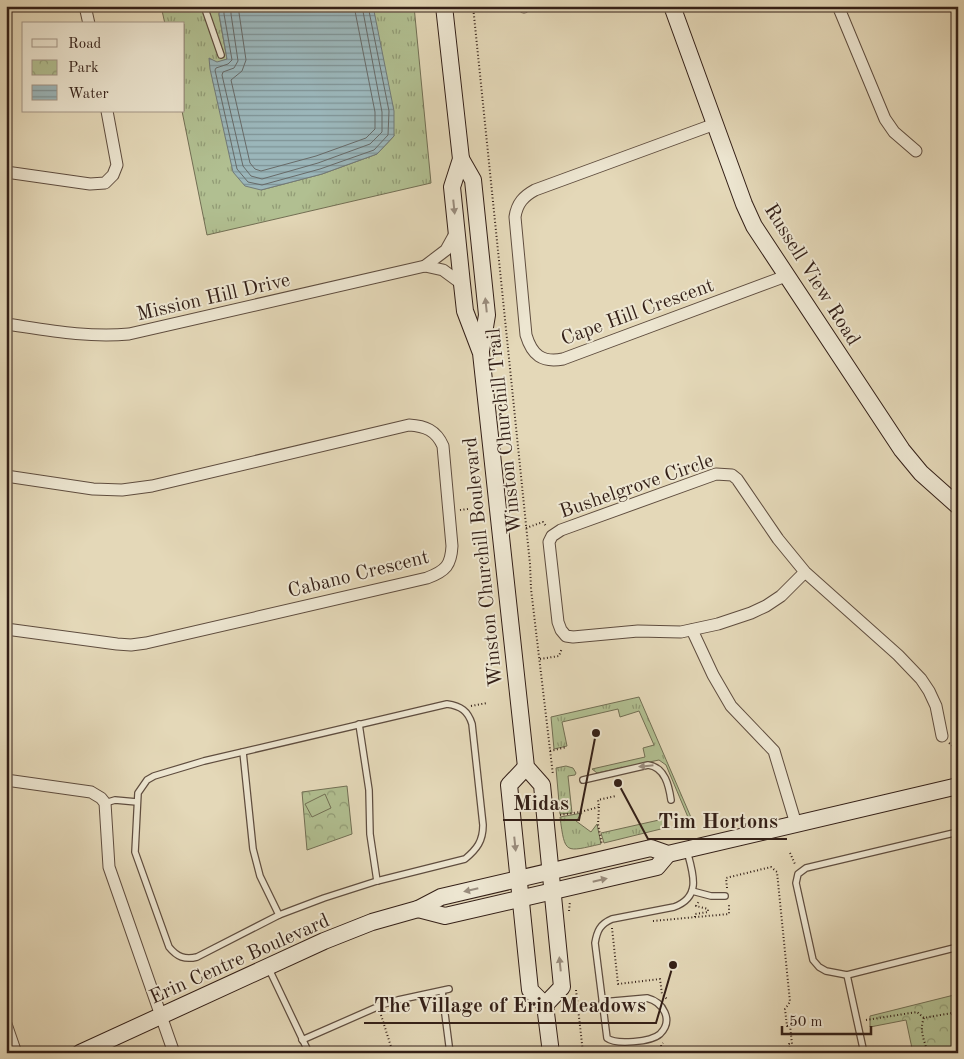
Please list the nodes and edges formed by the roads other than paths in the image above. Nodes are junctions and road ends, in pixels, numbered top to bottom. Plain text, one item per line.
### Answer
1 (85, 6) edge
2 (204, 6) edge
3 (444, 6) edge
4 (672, 6) edge
5 (838, 6) edge
6 (89, 22) edge
7 (221, 55) dead end
8 (107, 112) edge
9 (715, 124) junction
10 (916, 151) dead end
11 (461, 160) junction
12 (6, 172) edge
13 (456, 232) junction
14 (425, 266) junction
15 (786, 276) junction
16 (462, 284) junction
17 (6, 324) edge
18 (481, 353) junction
19 (6, 476) edge
20 (958, 506) edge
21 (805, 572) junction
22 (6, 629) edge
23 (692, 630) junction
24 (359, 724) junction
25 (942, 736) road end
26 (243, 752) junction
27 (526, 767) junction
28 (6, 780) edge
29 (583, 780) dead end
30 (958, 786) edge
31 (671, 800) dead end
32 (137, 802) junction
33 (105, 803) junction
34 (796, 824) junction
35 (958, 832) edge
36 (686, 850) junction
37 (668, 854) junction
38 (551, 871) junction
39 (519, 879) junction
40 (377, 880) junction
41 (692, 891) junction
42 (553, 892) junction
43 (726, 896) road end
44 (520, 899) junction
45 (418, 910) junction
46 (279, 915) junction
47 (958, 947) edge
48 (268, 968) junction
49 (847, 975) junction
50 (449, 989) dead end
51 (442, 991) junction
52 (602, 1002) junction
53 (545, 1005) junction
54 (162, 1016) junction
55 (6, 1024) edge
56 (302, 1040) junction
57 (16, 1053) edge
58 (80, 1053) edge
59 (174, 1053) edge
60 (308, 1053) edge
61 (450, 1053) edge
62 (551, 1053) edge
63 (864, 1053) edge

1 - 6 street
2 - 7 lane
3 - 11 street, Winston Churchill Boulevard
4 - 9 street, Russell View Road
5 - 10 street
8 - 12 street
9 - 15 street, Russell View Road
9 - 15 street, Cape Hill Crescent
11 -> 13 street, Winston Churchill Boulevard
18 -> 11 street, Winston Churchill Boulevard
13 - 14 street, Mission Hill Drive
13 - 16 street, Winston Churchill Boulevard
14 - 16 street
14 - 17 street, Mission Hill Drive
15 - 20 street, Russell View Road
16 - 18 street, Winston Churchill Boulevard
18 - 27 street, Winston Churchill Boulevard
19 - 22 street, Cabano Crescent
21 - 23 street
21 - 23 street, Bushelgrove Circle
21 - 25 street, Bushelgrove Circle
23 - 34 street
24 - 26 lane
24 - 40 lane
24 - 40 lane
26 - 32 lane
26 - 46 lane
27 - 38 street
27 -> 39 street
28 - 33 street
31 -> 29 lane
30 - 34 street, Erin Centre Boulevard
32 - 33 lane
32 - 46 lane
33 - 54 street
34 - 36 street, Erin Centre Boulevard
35 - 49 lane
36 - 37 street, Erin Centre Boulevard
36 - 41 lane
37 - 38 street, Erin Centre Boulevard
42 -> 37 street, Erin Centre Boulevard
38 - 39 street, Erin Centre Boulevard
38 - 42 street
39 - 44 street
39 -> 45 street, Erin Centre Boulevard
40 - 46 lane
41 - 43 lane
41 - 52 lane
42 - 44 street, Erin Centre Boulevard
53 -> 42 street
44 - 45 street, Erin Centre Boulevard
44 - 53 street
45 - 48 street, Erin Centre Boulevard
47 - 49 lane
48 - 54 street, Erin Centre Boulevard
48 - 56 lane
49 - 63 lane
50 - 51 lane
51 - 56 lane
51 - 61 lane
52 - 52 lane
53 - 62 street
54 - 58 street, Erin Centre Boulevard
54 - 59 street
55 - 57 street
56 - 60 lane

